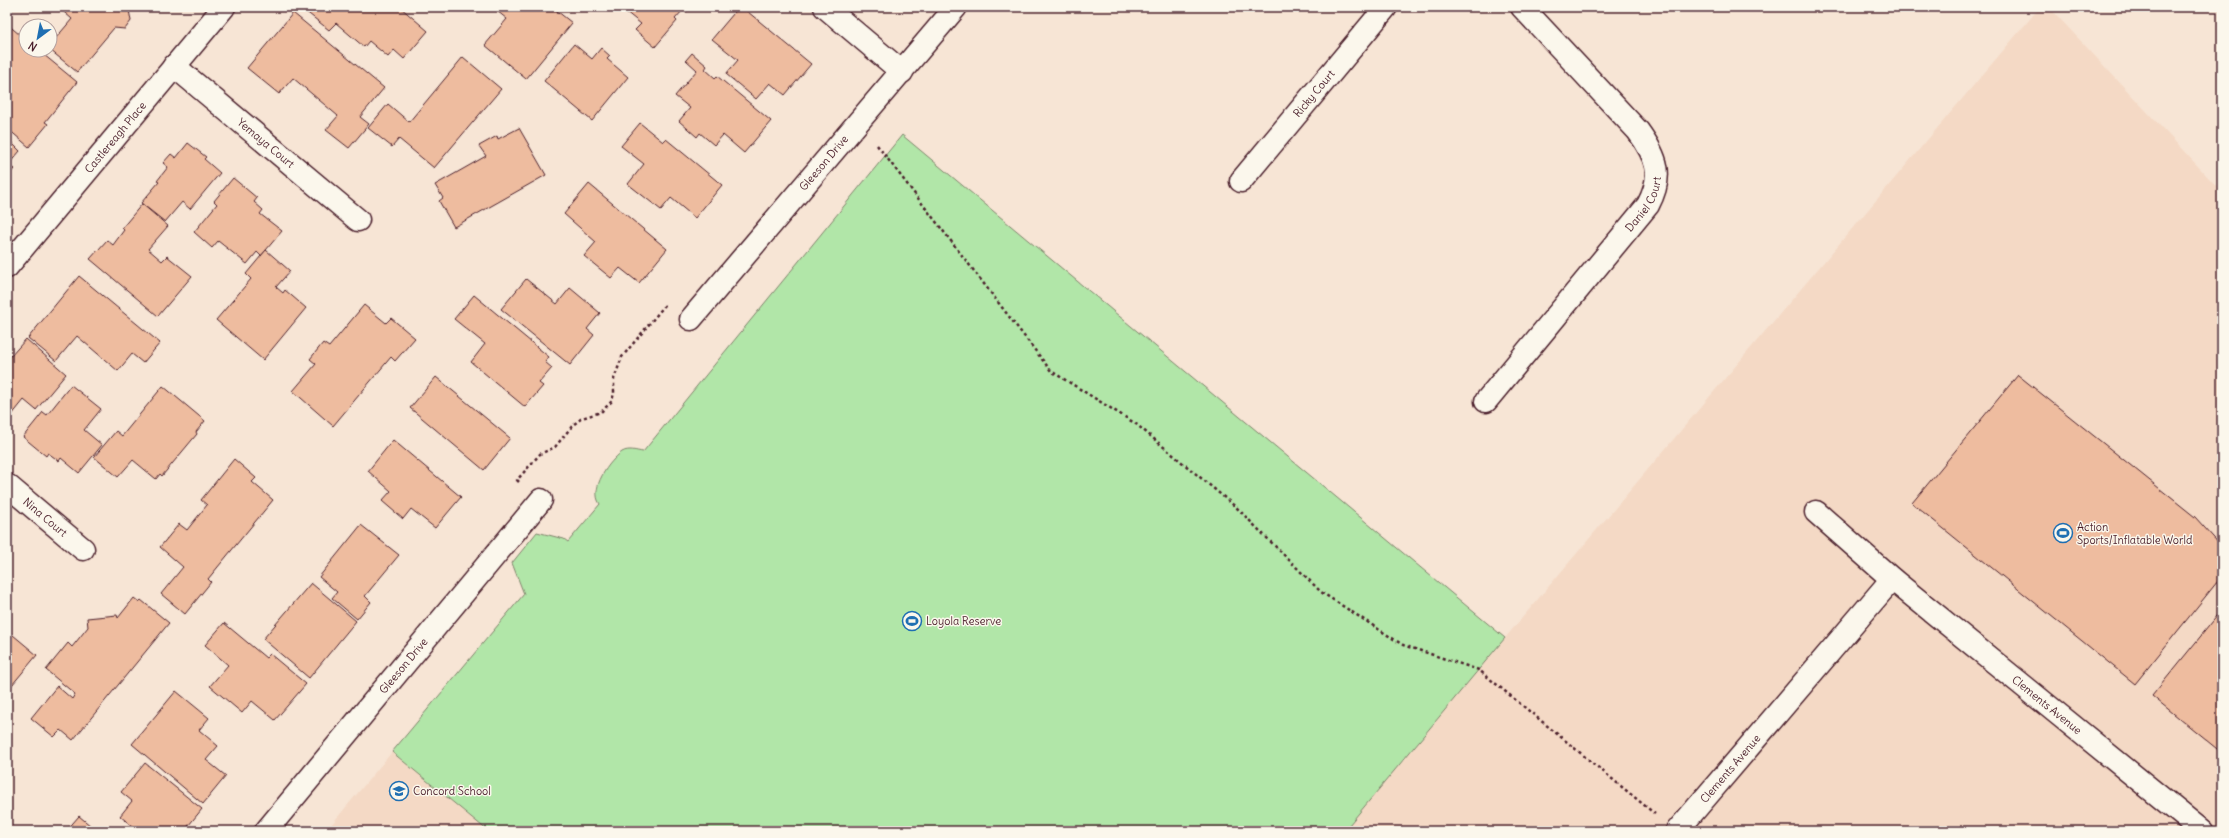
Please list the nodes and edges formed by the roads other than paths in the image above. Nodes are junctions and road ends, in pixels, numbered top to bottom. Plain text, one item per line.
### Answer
1 (224, 7) edge
2 (825, 7) edge
3 (956, 7) edge
4 (1386, 7) edge
5 (1522, 7) edge
6 (174, 66) junction
7 (902, 72) junction
8 (1241, 181) dead end
9 (358, 220) dead end
10 (7, 267) edge
11 (691, 319) dead end
12 (1486, 401) dead end
13 (7, 485) edge
14 (541, 500) road end
15 (1816, 512) dead end
16 (83, 549) dead end
17 (1892, 579) junction
18 (266, 831) edge
19 (1677, 831) edge
20 (2202, 831) edge

1 - 6 street, Castlereagh Place
2 - 7 street
3 - 7 street, Gleeson Drive
4 - 8 street, Ricky Court
5 - 12 street, Daniel Court
6 - 9 street, Yemaya Court
6 - 10 street, Castlereagh Place
7 - 11 street, Gleeson Drive
13 - 16 street, Nina Court
14 - 18 street, Gleeson Drive
15 - 17 street, Clements Avenue
17 - 19 street, Clements Avenue
17 - 20 street, Clements Avenue

